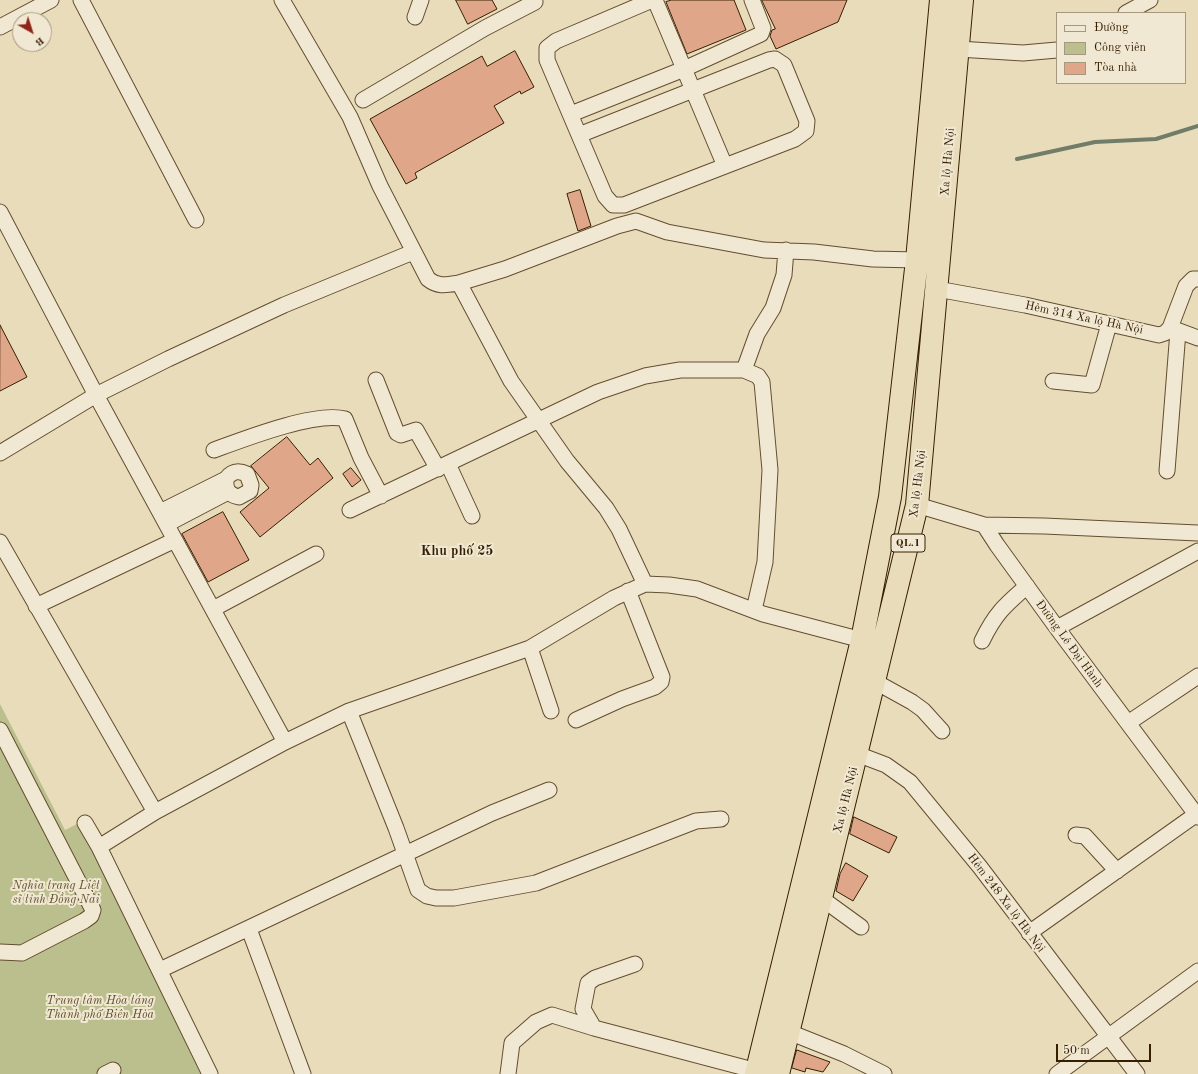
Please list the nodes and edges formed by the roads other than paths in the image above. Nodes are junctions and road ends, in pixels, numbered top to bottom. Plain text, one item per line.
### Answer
1 (51, 0) edge
2 (81, 0) edge
3 (282, 0) edge
4 (421, 0) edge
5 (652, 0) edge
6 (655, 0) edge
7 (752, 0) edge
8 (941, 0) edge
9 (962, 0) edge
10 (1150, 0) edge
11 (534, 1) edge
12 (1128, 12) edge
13 (415, 17) dead end
14 (0, 27) edge
15 (958, 49) junction
16 (1056, 50) edge
17 (684, 69) junction
18 (693, 90) junction
19 (363, 100) dead end
20 (570, 114) junction
21 (579, 135) junction
22 (725, 166) junction
23 (0, 212) edge
24 (196, 220) dead end
25 (786, 250) junction
26 (413, 252) junction
27 (917, 260) junction
28 (1198, 279) edge
29 (459, 283) junction
30 (937, 290) junction
31 (1109, 324) junction
32 (1174, 329) junction
33 (1198, 338) edge
34 (744, 370) junction
35 (376, 380) dead end
36 (1054, 381) dead end
37 (96, 395) junction
38 (539, 422) junction
39 (214, 450) dead end
40 (0, 453) edge
41 (443, 467) junction
42 (1168, 471) dead end
43 (227, 486) dead end
44 (381, 496) junction
45 (917, 505) junction
46 (350, 510) dead end
47 (472, 516) dead end
48 (163, 518) junction
49 (984, 525) junction
50 (1198, 533) edge
51 (175, 540) junction
52 (0, 542) edge
53 (1198, 551) edge
54 (316, 554) dead end
55 (645, 584) junction
56 (1027, 586) junction
57 (628, 591) junction
58 (36, 606) junction
59 (213, 609) junction
60 (754, 610) junction
61 (1057, 628) junction
62 (862, 640) junction
63 (982, 641) dead end
64 (530, 648) junction
65 (1198, 676) edge
66 (874, 681) junction
67 (350, 711) junction
68 (551, 711) dead end
69 (576, 720) dead end
70 (1128, 723) junction
71 (0, 730) edge
72 (942, 731) dead end
73 (285, 742) junction
74 (857, 754) junction
75 (549, 790) dead end
76 (155, 812) junction
77 (1197, 815) edge
78 (721, 819) dead end
79 (85, 823) dead end
80 (1076, 835) dead end
81 (99, 847) junction
82 (405, 853) junction
83 (1117, 871) junction
84 (821, 898) junction
85 (861, 927) dead end
86 (249, 929) junction
87 (1029, 933) junction
88 (0, 952) edge
89 (635, 964) dead end
90 (160, 970) junction
91 (1198, 971) edge
92 (594, 1028) junction
93 (778, 1029) junction
94 (1108, 1036) junction
95 (765, 1073) edge
96 (210, 1074) edge
97 (303, 1074) edge
98 (508, 1074) edge
99 (884, 1074) edge
100 (1056, 1074) edge
101 (1137, 1074) edge

1 - 14 street
2 - 24 street
3 - 26 street
4 - 13 street
5 - 20 street
6 - 17 street
7 - 17 street
8 - 27 highway, Xa lộ Hà Nội / QL.1
9 - 15 highway, Xa lộ Hà Nội / QL.1
10 - 12 street
11 - 19 street
15 - 16 street
15 - 30 highway, Xa lộ Hà Nội / QL.1
17 - 18 street
17 - 20 street
18 - 21 street
18 - 22 street
18 - 22 street
20 - 21 street
21 - 22 street
23 - 37 street
25 - 27 street
25 - 29 street
25 - 34 street
26 - 29 street
26 - 37 street
27 - 62 highway, Xa lộ Hà Nội / QL.1
28 - 32 street
29 - 38 street
30 - 31 street, Hẻm 314 Xa lộ Hà Nội
30 - 45 highway, Xa lộ Hà Nội / QL.1
31 - 32 street, Hẻm 314 Xa lộ Hà Nội
31 - 36 street
32 - 33 street
32 - 42 street
34 - 38 street
34 - 60 street
35 - 41 street
37 - 40 street
37 - 48 street
38 - 41 street
38 - 55 street
39 - 44 street
41 - 44 street
41 - 47 street
43 - 48 street
44 - 46 street
45 - 49 street
45 - 66 highway, Xa lộ Hà Nội / QL.1
48 - 51 street
49 - 50 street
49 - 56 street, Đường Lê Đại Hành
51 - 58 street
51 - 59 street
52 - 58 street
53 - 61 street
54 - 59 street
55 - 57 street
55 - 60 street
56 - 61 street, Đường Lê Đại Hành
56 - 63 street
57 - 64 street
57 - 69 street
58 - 76 street
59 - 73 street
60 - 62 street
61 - 70 street, Đường Lê Đại Hành
62 - 93 highway, Xa lộ Hà Nội / QL.1
64 - 67 street
64 - 68 street
65 - 70 street
66 - 72 street
66 - 74 highway, Xa lộ Hà Nội / QL.1
67 - 73 street
67 - 82 street
70 - 77 street, Đường Lê Đại Hành
71 - 88 street
73 - 76 street
74 - 84 highway, Xa lộ Hà Nội / QL.1
74 - 87 street, Hẻm 248 Xa lộ Hà Nội
75 - 82 street
76 - 81 street
77 - 83 street
78 - 82 street
79 - 81 street
80 - 83 street
81 - 90 street
82 - 86 street
83 - 87 street
84 - 85 street
84 - 93 highway, Xa lộ Hà Nội / QL.1
86 - 90 street
86 - 97 street
87 - 94 street, Hẻm 248 Xa lộ Hà Nội
89 - 92 street
90 - 96 street
91 - 94 street
92 - 95 street
92 - 98 street
93 - 95 highway, Xa lộ Hà Nội / QL.1
93 - 99 street
94 - 100 street
94 - 101 street, Hẻm 248 Xa lộ Hà Nội

